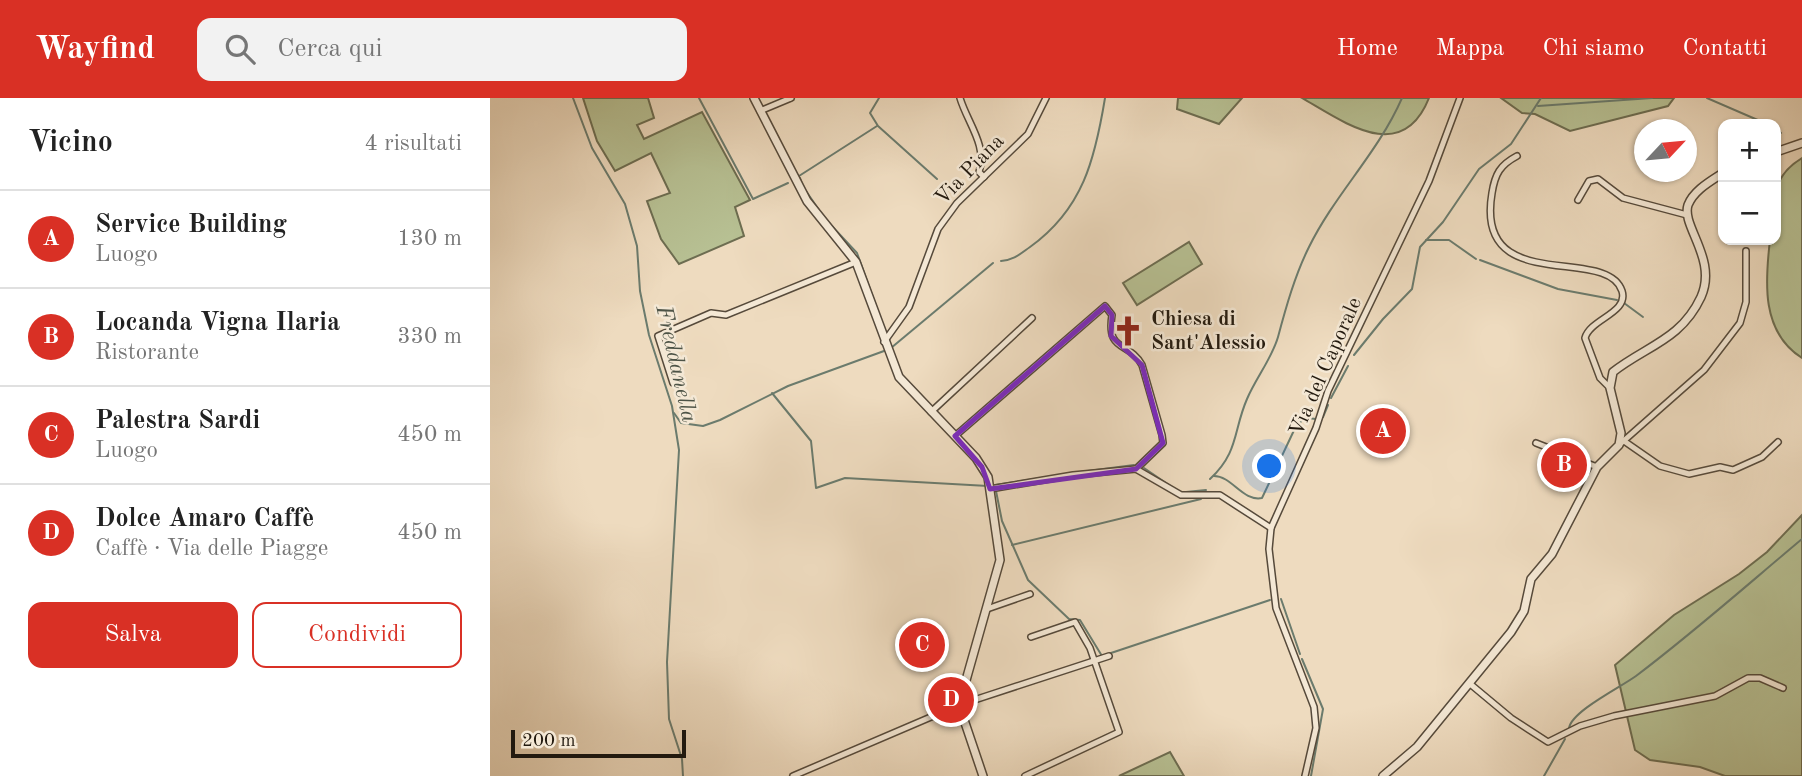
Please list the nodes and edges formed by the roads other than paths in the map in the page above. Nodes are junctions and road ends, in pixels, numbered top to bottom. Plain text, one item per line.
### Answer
1 (754, 98) edge
2 (791, 98) edge
3 (960, 98) edge
4 (1046, 98) edge
5 (1460, 98) edge
6 (760, 111) junction
7 (1802, 143) edge
8 (1781, 150) edge
9 (1517, 156) dead end
10 (984, 177) junction
11 (1718, 177) edge
12 (1578, 200) dead end
13 (1687, 215) junction
14 (1746, 251) dead end
15 (856, 262) junction
16 (1032, 318) dead end
17 (884, 342) junction
18 (673, 383) dead end
19 (1610, 388) junction
20 (931, 412) junction
21 (955, 436) junction
22 (1778, 442) dead end
23 (1536, 443) dead end
24 (1621, 443) junction
25 (1597, 467) junction
26 (1136, 469) junction
27 (992, 487) junction
28 (1271, 528) junction
29 (1030, 594) dead end
30 (988, 609) junction
31 (1031, 637) dead end
32 (1109, 656) dead end
33 (1094, 661) junction
34 (1469, 683) junction
35 (1783, 688) dead end
36 (959, 705) junction
37 (793, 776) edge
38 (984, 776) edge
39 (1025, 776) edge
40 (1305, 776) edge
41 (1384, 776) edge

1 - 6 street
2 - 6 street
3 - 10 street
4 - 10 street, Via Piana
5 - 28 street, Via del Caporale
6 - 15 street
7 - 8 street
9 - 19 street
10 - 17 street, Via Piana
11 - 13 street
12 - 13 street
13 - 19 street
14 - 24 street
15 - 17 street
15 - 18 street
16 - 20 street
17 - 20 street
19 - 24 street
20 - 21 street
21 - 26 street
21 - 27 street
22 - 24 street
23 - 25 street
24 - 25 street
25 - 34 street
26 - 27 street
26 - 28 street
27 - 30 street
28 - 40 street, Via del Caporale
29 - 30 street
30 - 36 street
31 - 33 street
32 - 33 street
33 - 36 street
33 - 39 street
34 - 35 street
34 - 41 street
36 - 37 street
36 - 38 street

